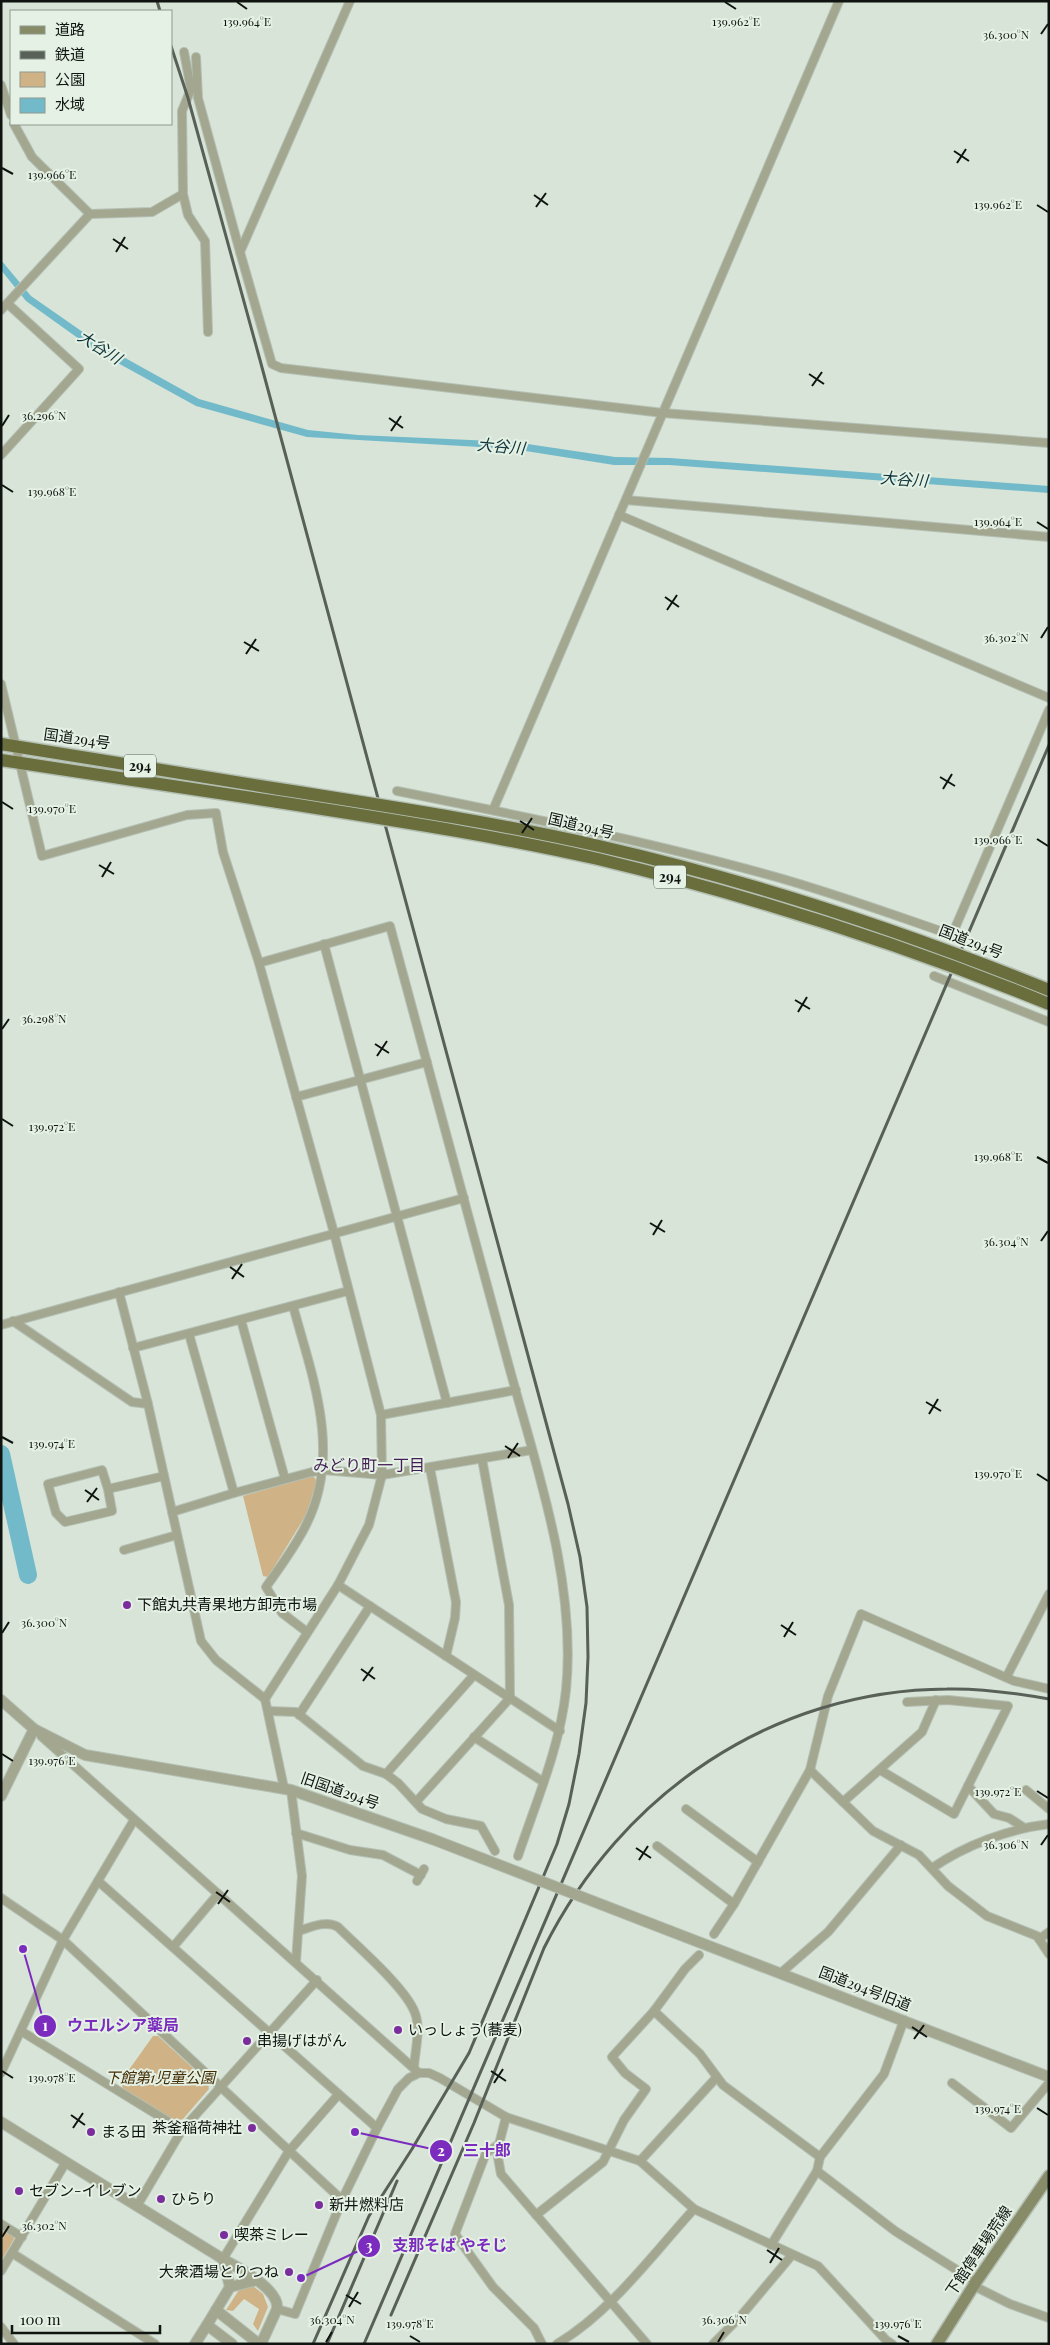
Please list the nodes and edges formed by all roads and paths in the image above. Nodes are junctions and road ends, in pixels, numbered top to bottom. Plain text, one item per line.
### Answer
1 (350, 1) edge
2 (839, 1) edge
3 (184, 52) dead end
4 (196, 57) dead end
5 (1, 86) edge
6 (10, 112) edge
7 (15, 125) edge
8 (183, 194) junction
9 (90, 214) junction
10 (240, 252) junction
11 (7, 305) edge
12 (208, 332) dead end
13 (662, 416) junction
14 (1049, 443) edge
15 (1, 455) edge
16 (626, 500) junction
17 (620, 515) junction
18 (1049, 537) edge
19 (1, 684) edge
20 (1049, 698) edge
21 (1049, 710) edge
22 (1, 744) edge
23 (15, 747) junction
24 (1, 760) edge
25 (20, 763) junction
26 (397, 791) dead end
27 (278, 795) junction
28 (493, 810) junction
29 (324, 944) junction
30 (259, 963) junction
31 (934, 976) dead end
32 (1049, 990) edge
33 (1049, 1004) edge
34 (1049, 1022) edge
35 (427, 1062) junction
36 (362, 1080) junction
37 (296, 1097) junction
38 (464, 1198) junction
39 (398, 1214) junction
40 (334, 1233) junction
41 (348, 1291) junction
42 (119, 1292) junction
43 (292, 1306) junction
44 (241, 1320) junction
45 (13, 1321) junction
46 (1, 1325) edge
47 (190, 1334) junction
48 (133, 1348) junction
49 (516, 1390) junction
50 (447, 1403) junction
51 (148, 1404) junction
52 (381, 1415) junction
53 (532, 1450) junction
54 (482, 1459) junction
55 (430, 1468) junction
56 (324, 1470) junction
57 (382, 1475) junction
58 (164, 1476) junction
59 (285, 1479) junction
60 (108, 1489) junction
61 (234, 1493) junction
62 (172, 1512) junction
63 (177, 1535) junction
64 (124, 1550) dead end
65 (338, 1584) junction
66 (1049, 1594) edge
67 (370, 1606) junction
68 (307, 1632) junction
69 (446, 1656) junction
70 (474, 1675) junction
71 (1007, 1676) junction
72 (1049, 1688) edge
73 (510, 1698) junction
74 (2, 1699) edge
75 (265, 1699) junction
76 (936, 1700) junction
77 (907, 1702) dead end
78 (268, 1711) junction
79 (299, 1715) junction
80 (34, 1729) junction
81 (560, 1731) junction
82 (474, 1737) junction
83 (810, 1770) junction
84 (880, 1770) junction
85 (386, 1774) junction
86 (542, 1781) junction
87 (968, 1786) junction
88 (287, 1789) junction
89 (1026, 1790) dead end
90 (1, 1796) edge
91 (416, 1802) junction
92 (843, 1802) junction
93 (686, 1809) dead end
94 (1049, 1809) edge
95 (134, 1820) junction
96 (1049, 1824) edge
97 (1024, 1827) junction
98 (296, 1833) junction
99 (901, 1845) junction
100 (657, 1846) dead end
101 (495, 1850) dead end
102 (518, 1856) dead end
103 (758, 1862) junction
104 (932, 1868) junction
105 (420, 1875) dead end
106 (98, 1881) junction
107 (218, 1894) junction
108 (1, 1898) edge
109 (734, 1904) junction
110 (299, 1931) junction
111 (670, 1931) joint
112 (1049, 1932) edge
113 (714, 1934) dead end
114 (1039, 1939) junction
115 (63, 1940) junction
116 (173, 1947) junction
117 (1049, 1954) edge
118 (699, 1955) dead end
119 (296, 1961) junction
120 (782, 1972) junction
121 (317, 1980) junction
122 (654, 2011) junction
123 (904, 2020) junction
124 (21, 2031) junction
125 (269, 2034) junction
126 (416, 2070) junction
127 (1, 2073) edge
128 (1049, 2077) edge
129 (716, 2078) junction
130 (1049, 2083) edge
131 (952, 2084) dead end
132 (220, 2087) junction
133 (338, 2095) junction
134 (506, 2117) junction
135 (1, 2122) edge
136 (377, 2128) junction
137 (182, 2130) junction
138 (498, 2145) junction
139 (289, 2151) junction
140 (609, 2153) junction
141 (820, 2157) junction
142 (640, 2161) junction
143 (66, 2162) junction
144 (817, 2171) junction
145 (1049, 2176) edge
146 (342, 2200) junction
147 (137, 2206) junction
148 (694, 2209) junction
149 (536, 2215) junction
150 (1, 2224) edge
151 (22, 2237) junction
152 (771, 2245) junction
153 (12, 2254) junction
154 (792, 2255) junction
155 (223, 2259) junction
156 (1, 2271) edge
157 (256, 2280) junction
158 (975, 2284) junction
159 (230, 2287) junction
160 (610, 2301) junction
161 (277, 2309) junction
162 (216, 2310) junction
163 (1049, 2318) edge
164 (207, 2325) junction
165 (1, 2327) edge
166 (14, 2344) edge
167 (155, 2344) edge
168 (191, 2344) edge
169 (195, 2344) edge
170 (232, 2344) edge
171 (260, 2344) edge
172 (542, 2344) edge
173 (557, 2344) edge
174 (647, 2344) edge
175 (713, 2344) edge
176 (892, 2344) edge
177 (937, 2344) edge

1 - 10 street
2 - 13 street
3 - 8 street
4 - 10 street
5 - 6 street
7 - 9 street
8 - 9 street
8 - 12 street
9 - 11 street
10 - 13 street
11 - 15 street
13 - 14 street
13 - 16 street
16 - 17 street
16 - 18 street
17 - 20 street
17 - 28 street
19 - 23 street
21 - 28 street
22 - 23 highway, 国道294号 / 294
23 - 25 street
23 - 27 highway, 国道294号 / 294
24 - 25 highway, 国道294号 / 294
25 - 27 highway, 国道294号 / 294
25 - 30 street
26 - 28 street
27 - 32 highway, 国道294号 / 294, bridge
27 - 33 highway, 国道294号 / 294, bridge
29 - 30 street
29 - 35 street
29 - 36 street
30 - 37 street
31 - 34 street
35 - 36 street
35 - 38 street
36 - 37 street
36 - 39 street
37 - 40 street
38 - 39 street
38 - 49 street
39 - 40 street
39 - 50 street
40 - 41 street
40 - 42 street
41 - 43 street
41 - 52 street
42 - 45 street
42 - 48 street
43 - 44 street
43 - 56 street
44 - 47 street
44 - 59 street
45 - 46 street
45 - 51 street
47 - 48 street
47 - 61 street
48 - 51 street
49 - 50 street
49 - 53 street
50 - 52 street
51 - 58 street
52 - 57 street
53 - 54 street
53 - 81 street
54 - 55 street
54 - 73 street
55 - 57 street
55 - 69 street
56 - 57 street
56 - 59 street
56 - 68 street
57 - 65 street
58 - 60 street
58 - 62 street
59 - 61 street
60 - 60 street
61 - 62 street
62 - 63 street
63 - 64 street
63 - 75 street
65 - 67 street
65 - 68 street
66 - 71 street
67 - 69 street
67 - 79 street
68 - 75 street
69 - 70 street
70 - 73 street
70 - 85 street
71 - 72 street
71 - 83 street
73 - 81 street
73 - 82 street
74 - 80 street, 旧国道294号
75 - 78 street
76 - 77 street
76 - 84 street
76 - 87 street
78 - 79 street
78 - 88 street
79 - 85 street
80 - 88 street, 旧国道294号
80 - 90 street
80 - 95 street
81 - 86 street
82 - 86 street
82 - 91 street
83 - 92 street
83 - 103 street
84 - 87 street
84 - 92 street
85 - 91 street
86 - 102 street
87 - 97 street
88 - 98 street
88 - 111 street, 旧国道294号, bridge
89 - 94 street
91 - 101 street
92 - 99 street
93 - 103 street
95 - 106 street
95 - 107 street
96 - 97 street
97 - 104 street
98 - 105 street
98 - 110 street
99 - 104 street
99 - 120 street
100 - 109 street
103 - 109 street
104 - 114 street
106 - 115 street
106 - 116 street
107 - 116 street
107 - 119 street
108 - 115 street
109 - 113 street
110 - 119 street
110 - 126 street
111 - 120 street, 国道294号旧道
112 - 114 street
114 - 117 street
115 - 124 street
115 - 132 street
116 - 125 street
118 - 122 street
119 - 121 street
120 - 123 street, 国道294号旧道
121 - 125 street
121 - 126 street
122 - 129 street
122 - 140 street
123 - 128 street, 国道294号旧道
123 - 141 street
124 - 127 street
124 - 137 street
125 - 132 street
125 - 133 street
126 - 134 street
126 - 136 street
129 - 141 street
129 - 142 street
130 - 131 street
132 - 137 street
132 - 139 street
133 - 136 street
133 - 139 street
134 - 138 street
134 - 140 street
135 - 143 street
136 - 146 street
137 - 147 street
138 - 149 street
138 - 172 street
139 - 146 street
139 - 155 street
140 - 142 street
140 - 149 street
141 - 144 street
142 - 148 street
143 - 147 street
143 - 151 street
144 - 152 street
144 - 158 street
145 - 158 main road, 下館停車場荒線
146 - 161 street
147 - 155 street
148 - 152 street
148 - 160 street
149 - 160 street
150 - 151 street
151 - 153 street
152 - 154 street
153 - 156 street
153 - 167 street
154 - 175 street
154 - 176 street
155 - 157 street
155 - 159 street
157 - 159 street
157 - 161 street
158 - 163 street
158 - 177 main road, 下館停車場荒線
159 - 162 street
160 - 173 street
160 - 174 street
161 - 171 street
162 - 164 street
162 - 171 street
164 - 169 street
164 - 170 street
165 - 166 street
168 - 169 street

